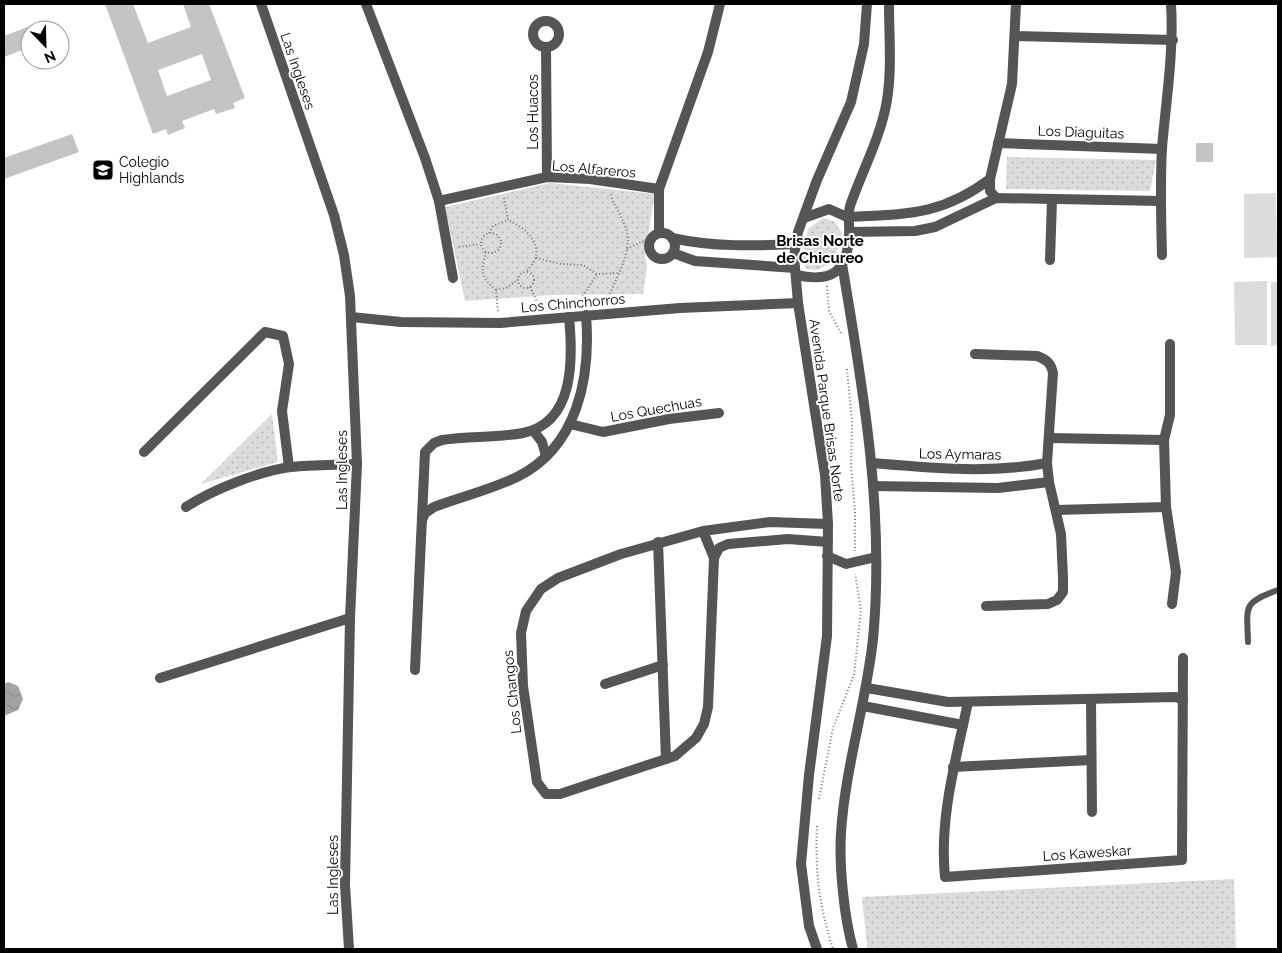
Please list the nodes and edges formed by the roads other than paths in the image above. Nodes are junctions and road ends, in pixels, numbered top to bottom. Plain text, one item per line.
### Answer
1 (261, 4) edge
2 (366, 4) edge
3 (720, 4) edge
4 (867, 4) edge
5 (889, 4) edge
6 (1016, 4) edge
7 (1171, 4) edge
8 (1016, 36) junction
9 (1173, 40) junction
10 (546, 47) dead end
11 (998, 143) junction
12 (1162, 149) junction
13 (547, 177) junction
14 (990, 179) junction
15 (659, 190) junction
16 (996, 198) junction
17 (1052, 200) junction
18 (439, 201) junction
19 (1161, 201) junction
20 (847, 217) junction
21 (804, 218) junction
22 (850, 232) junction
23 (656, 235) junction
24 (672, 238) junction
25 (796, 244) junction
26 (673, 253) junction
27 (1162, 255) dead end
28 (1050, 260) dead end
29 (842, 264) junction
30 (796, 271) junction
31 (453, 278) dead end
32 (798, 303) junction
33 (586, 315) junction
34 (568, 317) junction
35 (351, 318) junction
36 (1170, 344) dead end
37 (975, 354) dead end
38 (718, 413) dead end
39 (570, 424) junction
40 (533, 430) junction
41 (1049, 438) junction
42 (1164, 440) junction
43 (144, 452) dead end
44 (546, 456) junction
45 (872, 463) junction
46 (1047, 463) junction
47 (357, 464) junction
48 (289, 467) junction
49 (1049, 482) junction
50 (873, 486) junction
51 (423, 488) junction
52 (444, 504) junction
53 (186, 507) dead end
54 (1166, 507) junction
55 (1056, 510) junction
56 (421, 521) junction
57 (828, 524) junction
58 (703, 531) junction
59 (658, 542) junction
60 (828, 542) junction
61 (828, 556) junction
62 (876, 557) junction
63 (714, 558) junction
64 (1278, 590) edge
65 (1172, 604) dead end
66 (986, 606) dead end
67 (350, 618) junction
68 (1248, 642) dead end
69 (1183, 658) dead end
70 (663, 666) junction
71 (414, 670) dead end
72 (160, 678) dead end
73 (605, 684) dead end
74 (866, 688) junction
75 (1092, 699) junction
76 (1183, 700) junction
77 (968, 702) junction
78 (863, 706) junction
79 (963, 725) junction
80 (666, 759) junction
81 (1091, 760) junction
82 (953, 767) junction
83 (1092, 812) dead end
84 (349, 949) edge
85 (817, 949) edge
86 (852, 949) edge

1 - 35 street, Las Ingleses
2 - 18 street
3 - 15 street
4 - 21 street, Avenida Parque Brisas Norte
5 - 20 street
6 - 8 street
7 - 9 street
8 - 9 street
8 - 11 street
9 - 12 street
10 - 13 street, Los Huacos
11 - 12 street, Los Diaguitas
11 - 14 street
12 - 19 street
13 - 15 street, Los Alfareros
13 - 18 street, Los Alfareros
14 - 16 street
14 - 20 street
15 - 23 street
16 - 17 street
16 - 22 street
17 - 19 street
17 - 28 street
18 - 31 street
19 - 27 street
20 - 21 street
20 - 22 street
21 - 25 street, Avenida Parque Brisas Norte
22 - 29 street
23 - 24 street
23 - 26 street
24 - 25 street
24 - 26 street
25 - 30 street, Avenida Parque Brisas Norte
26 - 30 street
29 - 30 street
29 - 45 street
30 - 32 street, Avenida Parque Brisas Norte
32 - 33 street, Los Chinchorros
32 - 57 street, Avenida Parque Brisas Norte
33 - 34 street, Los Chinchorros
33 - 39 street
34 - 35 street, Los Chinchorros
34 - 40 street
35 - 47 street, Las Ingleses
36 - 42 street
37 - 41 street
38 - 39 street, Los Quechuas
39 - 44 street
40 - 44 street
40 - 51 street
41 - 42 street
41 - 46 street
42 - 54 street
43 - 48 street
44 - 52 street
45 - 46 street, Los Aymaras
45 - 50 street
46 - 49 street
47 - 48 street
47 - 67 street, Las Ingleses
48 - 53 street
49 - 50 street
49 - 55 street
50 - 62 street
51 - 52 street
51 - 56 street
52 - 56 street
54 - 55 street
54 - 65 street
55 - 66 street
56 - 71 street
57 - 58 street, Los Changos
57 - 60 street, Avenida Parque Brisas Norte
58 - 59 street, Los Changos
58 - 63 street, Los Changos
59 - 70 street
59 - 80 street, Los Changos
60 - 61 street, Avenida Parque Brisas Norte
60 - 63 street
61 - 62 street
61 - 85 street, Avenida Parque Brisas Norte
62 - 74 street
63 - 80 street, Los Changos
64 - 68 lane
67 - 72 street
67 - 84 street, Las Ingleses
69 - 76 street, Los Kaweskar
70 - 73 street
70 - 80 street
74 - 77 street
74 - 78 street
75 - 76 street
75 - 77 street
75 - 81 street
76 - 82 street, Los Kaweskar
77 - 79 street, Los Kaweskar
78 - 79 street
78 - 86 street
79 - 82 street, Los Kaweskar
81 - 82 street
81 - 83 street

